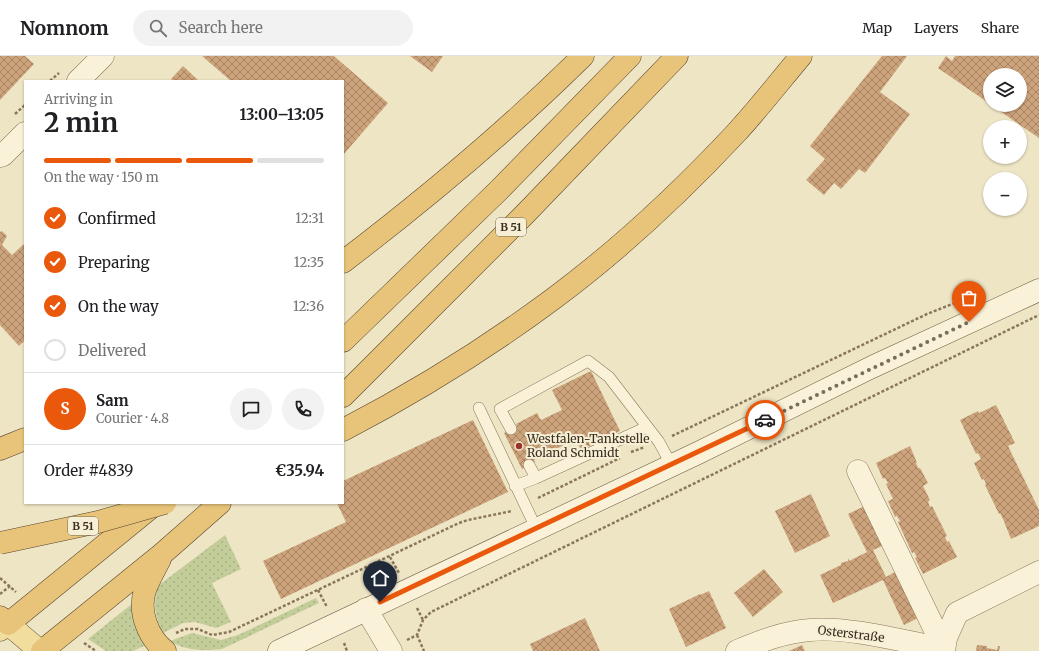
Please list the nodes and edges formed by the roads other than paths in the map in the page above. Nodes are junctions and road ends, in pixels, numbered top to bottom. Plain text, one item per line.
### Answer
1 (583, 56) edge
2 (630, 56) edge
3 (677, 56) edge
4 (802, 56) edge
5 (94, 59) edge
6 (79, 80) edge
7 (24, 134) edge
8 (0, 156) edge
9 (344, 261) edge
10 (1039, 290) edge
11 (344, 339) edge
12 (344, 395) edge
13 (479, 408) dead end
14 (647, 427) junction
15 (344, 429) edge
16 (511, 429) dead end
17 (24, 439) edge
18 (0, 448) edge
19 (529, 465) dead end
20 (672, 466) junction
21 (858, 471) dead end
22 (536, 478) junction
23 (515, 486) junction
24 (156, 504) edge
25 (161, 504) edge
26 (219, 504) edge
27 (536, 528) junction
28 (0, 543) edge
29 (162, 554) junction
30 (1039, 572) edge
31 (366, 609) junction
32 (3, 624) edge
33 (944, 646) edge
34 (160, 647) edge
35 (390, 649) edge
36 (41, 651) edge
37 (279, 651) edge
38 (737, 651) edge

1 - 9 highway
2 - 11 highway
3 - 12 highway, B 51
4 - 15 highway
5 - 6 main road
7 - 8 main road
10 - 20 main road
13 - 23 lane
14 - 16 lane
14 - 20 lane
14 - 22 lane
17 - 18 highway
19 - 22 lane
20 - 27 main road
21 - 33 main road
22 - 23 lane
23 - 27 lane
24 - 32 highway, B 51
25 - 28 highway, B 51, bridge
26 - 29 highway
27 - 31 main road
29 - 34 highway
29 - 36 highway
30 - 33 main road
31 - 35 main road
31 - 37 main road
32 - 36 main road
33 - 38 main road, Osterstraße

